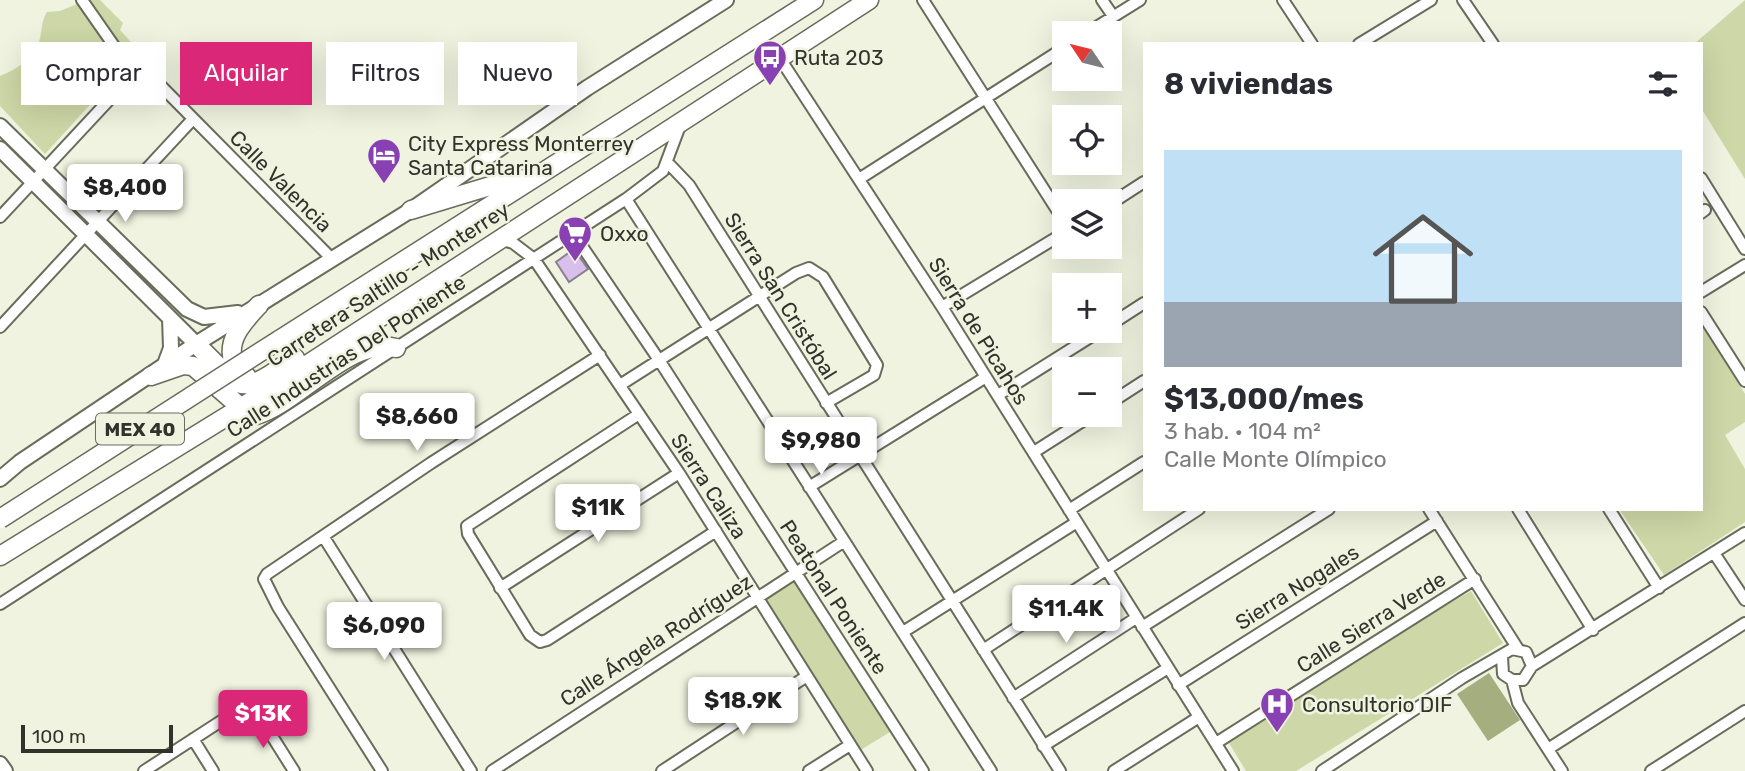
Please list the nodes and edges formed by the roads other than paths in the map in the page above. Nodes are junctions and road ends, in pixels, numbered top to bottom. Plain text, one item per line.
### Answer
1 (82, 0) edge
2 (726, 0) edge
3 (814, 0) edge
4 (869, 0) edge
5 (923, 0) edge
6 (1102, 0) edge
7 (1140, 0) edge
8 (1283, 0) edge
9 (1430, 0) edge
10 (1463, 0) edge
11 (1113, 16) junction
12 (1105, 21) edge
13 (111, 42) edge
14 (1311, 42) edge
15 (1362, 42) edge
16 (1492, 42) edge
17 (1052, 56) edge
18 (779, 57) junction
19 (166, 96) edge
20 (985, 99) junction
21 (107, 105) edge
22 (683, 118) junction
23 (192, 120) junction
24 (0, 126) edge
25 (0, 149) edge
26 (668, 163) junction
27 (44, 169) junction
28 (534, 178) junction
29 (859, 180) junction
30 (33, 181) junction
31 (1703, 181) edge
32 (1143, 183) edge
33 (1122, 196) edge
34 (626, 199) junction
35 (1052, 202) edge
36 (411, 210) junction
37 (0, 217) edge
38 (97, 221) junction
39 (85, 233) junction
40 (573, 233) junction
41 (500, 239) junction
42 (1052, 240) edge
43 (1745, 249) edge
44 (332, 259) junction
45 (534, 259) junction
46 (1745, 265) edge
47 (1703, 291) edge
48 (759, 297) junction
49 (398, 303) junction
50 (1143, 304) edge
51 (259, 305) junction
52 (942, 307) junction
53 (1703, 315) edge
54 (1122, 317) edge
55 (170, 318) junction
56 (0, 327) edge
57 (709, 329) junction
58 (1081, 343) edge
59 (196, 344) junction
60 (396, 348) junction
61 (600, 355) junction
62 (659, 360) junction
63 (158, 372) junction
64 (263, 377) junction
65 (986, 377) junction
66 (1745, 381) edge
67 (1143, 382) edge
68 (620, 385) junction
69 (998, 395) junction
70 (1122, 395) edge
71 (826, 403) junction
72 (242, 407) junction
73 (639, 414) junction
74 (1073, 427) edge
75 (1034, 452) junction
76 (858, 455) junction
77 (1143, 463) edge
78 (680, 473) junction
79 (0, 479) edge
80 (809, 487) junction
81 (1069, 510) junction
82 (1196, 511) edge
83 (1326, 511) edge
84 (1430, 511) edge
85 (1519, 511) edge
86 (1610, 511) edge
87 (0, 519) edge
88 (1077, 522) junction
89 (1437, 522) junction
90 (716, 531) junction
91 (1745, 533) edge
92 (323, 536) junction
93 (843, 542) junction
94 (1714, 553) junction
95 (0, 556) edge
96 (1106, 570) junction
97 (795, 572) junction
98 (1475, 579) junction
99 (500, 588) junction
100 (1659, 588) junction
101 (757, 597) junction
102 (950, 600) junction
103 (1745, 600) edge
104 (0, 604) edge
105 (1139, 623) junction
106 (1745, 623) edge
107 (1593, 631) junction
108 (903, 632) junction
109 (1518, 649) junction
110 (983, 650) junction
111 (1502, 657) junction
112 (1532, 666) junction
113 (1168, 668) junction
114 (807, 676) junction
115 (1512, 680) junction
116 (1178, 685) junction
117 (1013, 698) junction
118 (1745, 711) edge
119 (1199, 717) junction
120 (193, 739) junction
121 (1216, 743) junction
122 (850, 745) junction
123 (1043, 746) junction
124 (1548, 749) junction
125 (0, 764) edge
126 (1227, 769) edge
127 (5, 771) edge
128 (144, 771) edge
129 (213, 771) edge
130 (294, 771) edge
131 (382, 771) edge
132 (471, 771) edge
133 (492, 771) edge
134 (662, 771) edge
135 (809, 771) edge
136 (867, 771) edge
137 (923, 771) edge
138 (990, 771) edge
139 (1060, 771) edge
140 (1114, 771) edge
141 (1322, 771) edge
142 (1562, 771) edge
143 (1651, 771) edge

1 - 13 street, Calle Valencia
2 - 36 street
3 - 28 main road, Carretera Saltillo - Monterrey / MEX 40
4 - 18 main road, Carretera Saltillo - Monterrey / MEX 40
5 - 20 street
6 - 11 street
7 - 11 street
8 - 14 street
9 - 15 street
10 - 16 street
11 - 12 street
17 - 20 street
18 - 22 main road, Carretera Saltillo - Monterrey / MEX 40
18 - 29 street, Sierra de Picahos
19 - 23 street, Calle Valencia
20 - 29 street
20 - 35 street
21 - 27 street
22 - 26 street, Calle Industrias Del Poniente
22 - 41 main road, Carretera Saltillo - Monterrey / MEX 40
23 - 38 street
23 - 44 street, Calle Valencia
24 - 27 street
25 - 30 street
26 - 34 street, Calle Industrias Del Poniente
26 - 48 street, Sierra San Cristóbal
27 - 30 street
27 - 38 street
28 - 36 main road
28 - 87 main road, Carretera Saltillo - Monterrey / MEX 40, bridge
29 - 52 street, Sierra de Picahos
30 - 37 street
30 - 39 street
31 - 43 street
32 - 33 street
34 - 40 street, Calle Industrias Del Poniente
34 - 57 street
36 - 44 street
38 - 39 street
38 - 51 street
39 - 55 street
39 - 56 street
40 - 45 street, Calle Industrias Del Poniente
40 - 62 street, Peatonal Poniente
41 - 45 street, Sierra Caliza
41 - 49 main road, Carretera Saltillo - Monterrey / MEX 40
42 - 52 street
44 - 51 street
45 - 60 street, Calle Industrias Del Poniente
45 - 61 street, Sierra Caliza
46 - 47 street
48 - 57 street
48 - 71 street, Sierra San Cristóbal
48 - 71 street
49 - 64 main road
49 - 72 main road, Carretera Saltillo - Monterrey / MEX 40
50 - 54 street
51 - 59 street
51 - 64 main road
52 - 65 street, Sierra de Picahos
53 - 66 street
55 - 59 street
55 - 63 street
57 - 62 street
57 - 80 street
58 - 69 street
59 - 63 street
59 - 64 main road
60 - 72 main road
60 - 104 street, Calle Industrias Del Poniente
61 - 68 street, Sierra Caliza
61 - 92 street
62 - 68 street
62 - 97 street, Peatonal Poniente
63 - 72 main road
63 - 79 street
65 - 69 street, Sierra de Picahos
65 - 76 street
67 - 70 street
68 - 73 street, Sierra Caliza
69 - 75 street, Sierra de Picahos
71 - 76 street, Sierra San Cristóbal
72 - 95 main road, Carretera Saltillo - Monterrey / MEX 40
73 - 78 street, Sierra Caliza
73 - 99 street
74 - 75 street
75 - 81 street, Sierra de Picahos
76 - 80 street
76 - 102 street, Sierra San Cristóbal
77 - 81 street
78 - 90 street, Sierra Caliza
78 - 99 street
80 - 93 street
81 - 88 street, Sierra de Picahos
82 - 96 street
83 - 105 street
84 - 89 street
85 - 107 street
86 - 100 street
88 - 96 street, Sierra de Picahos
88 - 102 street
89 - 98 street
89 - 116 street, Sierra Nogales
90 - 99 street
90 - 101 street, Sierra Caliza
91 - 94 street
92 - 131 street
92 - 132 street
93 - 97 street, Calle Ángela Rodríguez
93 - 108 street
94 - 100 street
94 - 103 street
96 - 105 street, Sierra de Picahos
96 - 110 street
97 - 101 street, Calle Ángela Rodríguez
97 - 137 street, Peatonal Poniente
98 - 109 street
98 - 121 street, Calle Sierra Verde
100 - 107 street
101 - 114 street, Sierra Caliza
101 - 133 street, Calle Ángela Rodríguez
102 - 108 street
102 - 110 street, Sierra San Cristóbal
105 - 113 street, Sierra de Picahos
105 - 117 street
106 - 124 street
107 - 112 street
108 - 138 street
109 - 111 street
109 - 112 street
110 - 117 street, Sierra San Cristóbal
111 - 115 street
111 - 141 street
112 - 115 street
113 - 116 street, Sierra de Picahos
113 - 123 street
114 - 122 street, Sierra Caliza
114 - 134 street
115 - 124 street
116 - 119 street, Sierra de Picahos
117 - 123 street, Sierra San Cristóbal
118 - 143 street
119 - 121 street, Sierra de Picahos
119 - 140 street
120 - 128 street
120 - 129 street
120 - 130 street
121 - 126 street, Sierra de Picahos
122 - 135 street
122 - 136 street, Sierra Caliza
123 - 139 street, Sierra San Cristóbal
124 - 142 street
125 - 127 street

